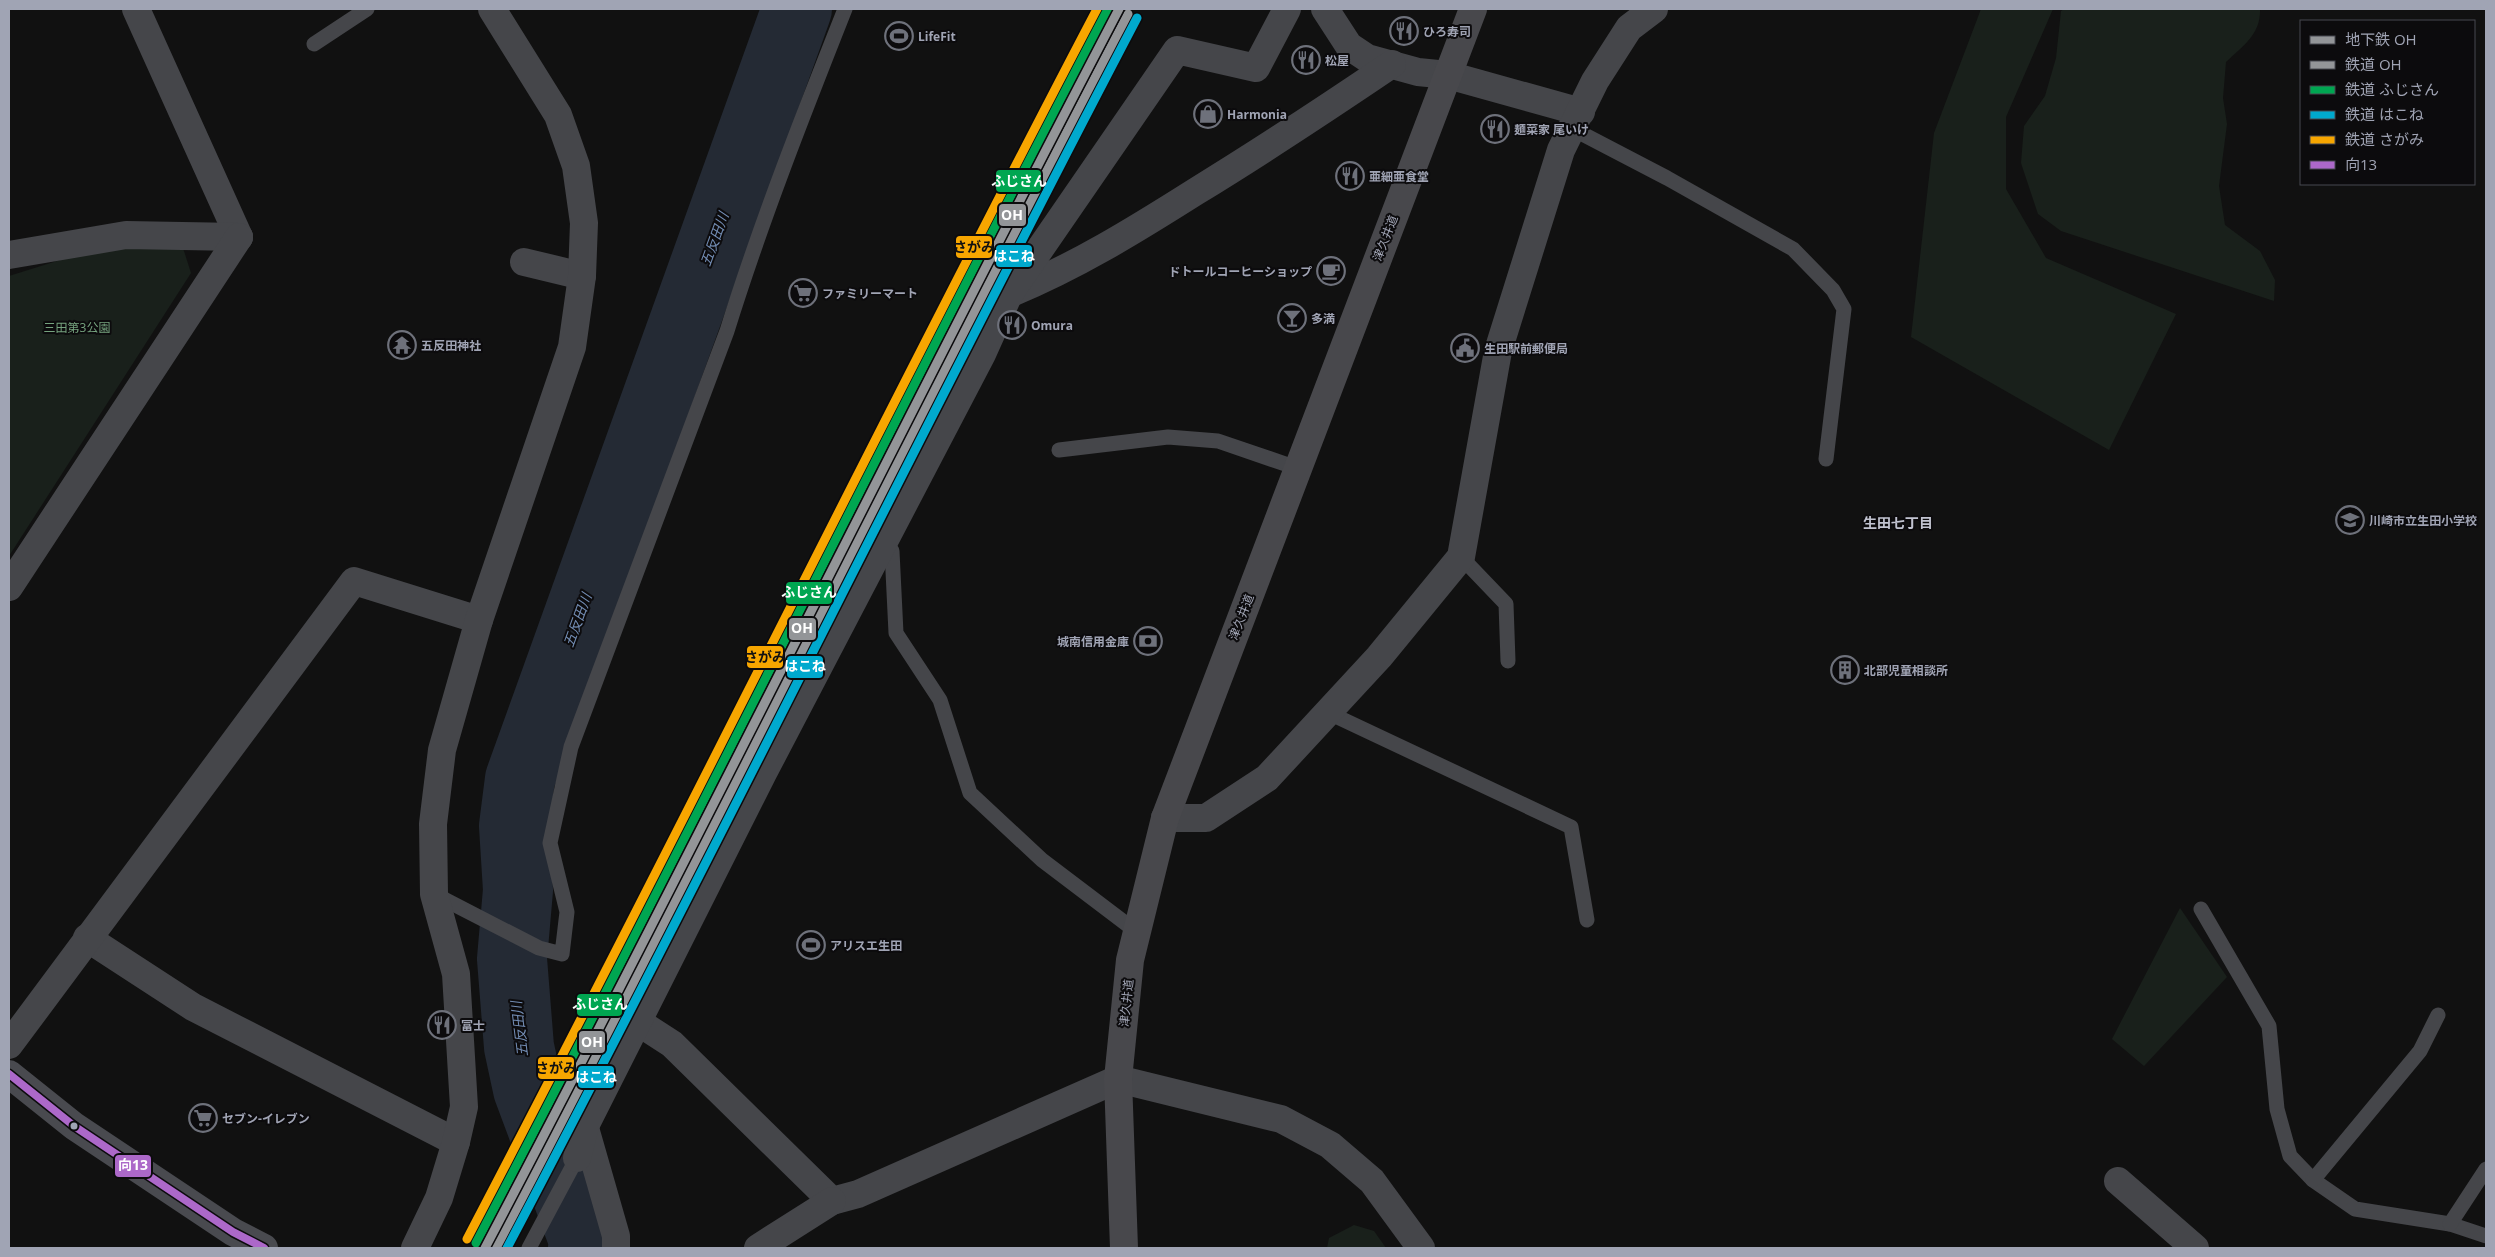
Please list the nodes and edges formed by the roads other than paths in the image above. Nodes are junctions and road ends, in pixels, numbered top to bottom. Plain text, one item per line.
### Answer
1 (136, 9) edge
2 (367, 9) edge
3 (492, 9) edge
4 (845, 9) edge
5 (1288, 9) edge
6 (1325, 9) edge
7 (1473, 9) edge
8 (1654, 9) edge
9 (314, 44) dead end
10 (1392, 64) junction
11 (1448, 75) junction
12 (1577, 121) junction
13 (239, 237) junction
14 (9, 255) edge
15 (524, 262) dead end
16 (582, 276) junction
17 (1009, 294) junction
18 (1059, 450) dead end
19 (1826, 459) dead end
20 (1297, 468) junction
21 (884, 541) junction
22 (1461, 557) junction
23 (9, 587) edge
24 (480, 620) junction
25 (1508, 660) dead end
26 (1329, 713) junction
27 (1165, 818) junction
28 (446, 899) junction
29 (2201, 908) dead end
30 (1588, 920) dead end
31 (1137, 932) junction
32 (87, 938) junction
33 (2438, 1016) dead end
34 (638, 1022) junction
35 (9, 1045) edge
36 (9, 1074) edge
37 (1118, 1079) junction
38 (585, 1126) junction
39 (456, 1142) junction
40 (577, 1158) joint
41 (2486, 1169) edge
42 (2313, 1180) junction
43 (2118, 1181) dead end
44 (832, 1201) junction
45 (2450, 1224) junction
46 (2486, 1236) edge
47 (229, 1240) edge
48 (264, 1248) edge
49 (415, 1248) edge
50 (529, 1248) edge
51 (616, 1248) edge
52 (758, 1248) edge
53 (1124, 1248) edge
54 (1421, 1248) edge
55 (2194, 1248) edge

1 - 13 street
2 - 9 lane
3 - 16 street
4 - 28 lane
5 - 17 street
6 - 10 street
7 - 11 main road, 津久井道
8 - 12 street
10 - 11 street
10 - 17 street
11 - 12 street
11 - 20 main road, 津久井道
12 - 19 lane
12 - 22 street
13 - 14 street
13 - 23 street
15 - 16 street
16 - 24 street
17 - 21 street
18 - 20 lane
20 - 27 main road, 津久井道
21 - 31 lane
21 - 34 street
22 - 25 lane
22 - 26 street
24 - 28 street
24 - 32 street
26 - 27 street
26 - 30 lane
27 - 31 main road, 津久井道
28 - 39 street
29 - 42 lane
31 - 37 main road, 津久井道
32 - 35 street
32 - 39 street
33 - 42 lane
34 - 38 street
34 - 44 street
36 - 47 street
37 - 44 street
37 - 53 main road, 津久井道
37 - 54 street
38 - 40 street
38 - 51 street
39 - 49 street
40 - 50 lane
41 - 45 lane
42 - 45 lane
43 - 55 street
44 - 52 street
45 - 46 lane
47 - 48 street

